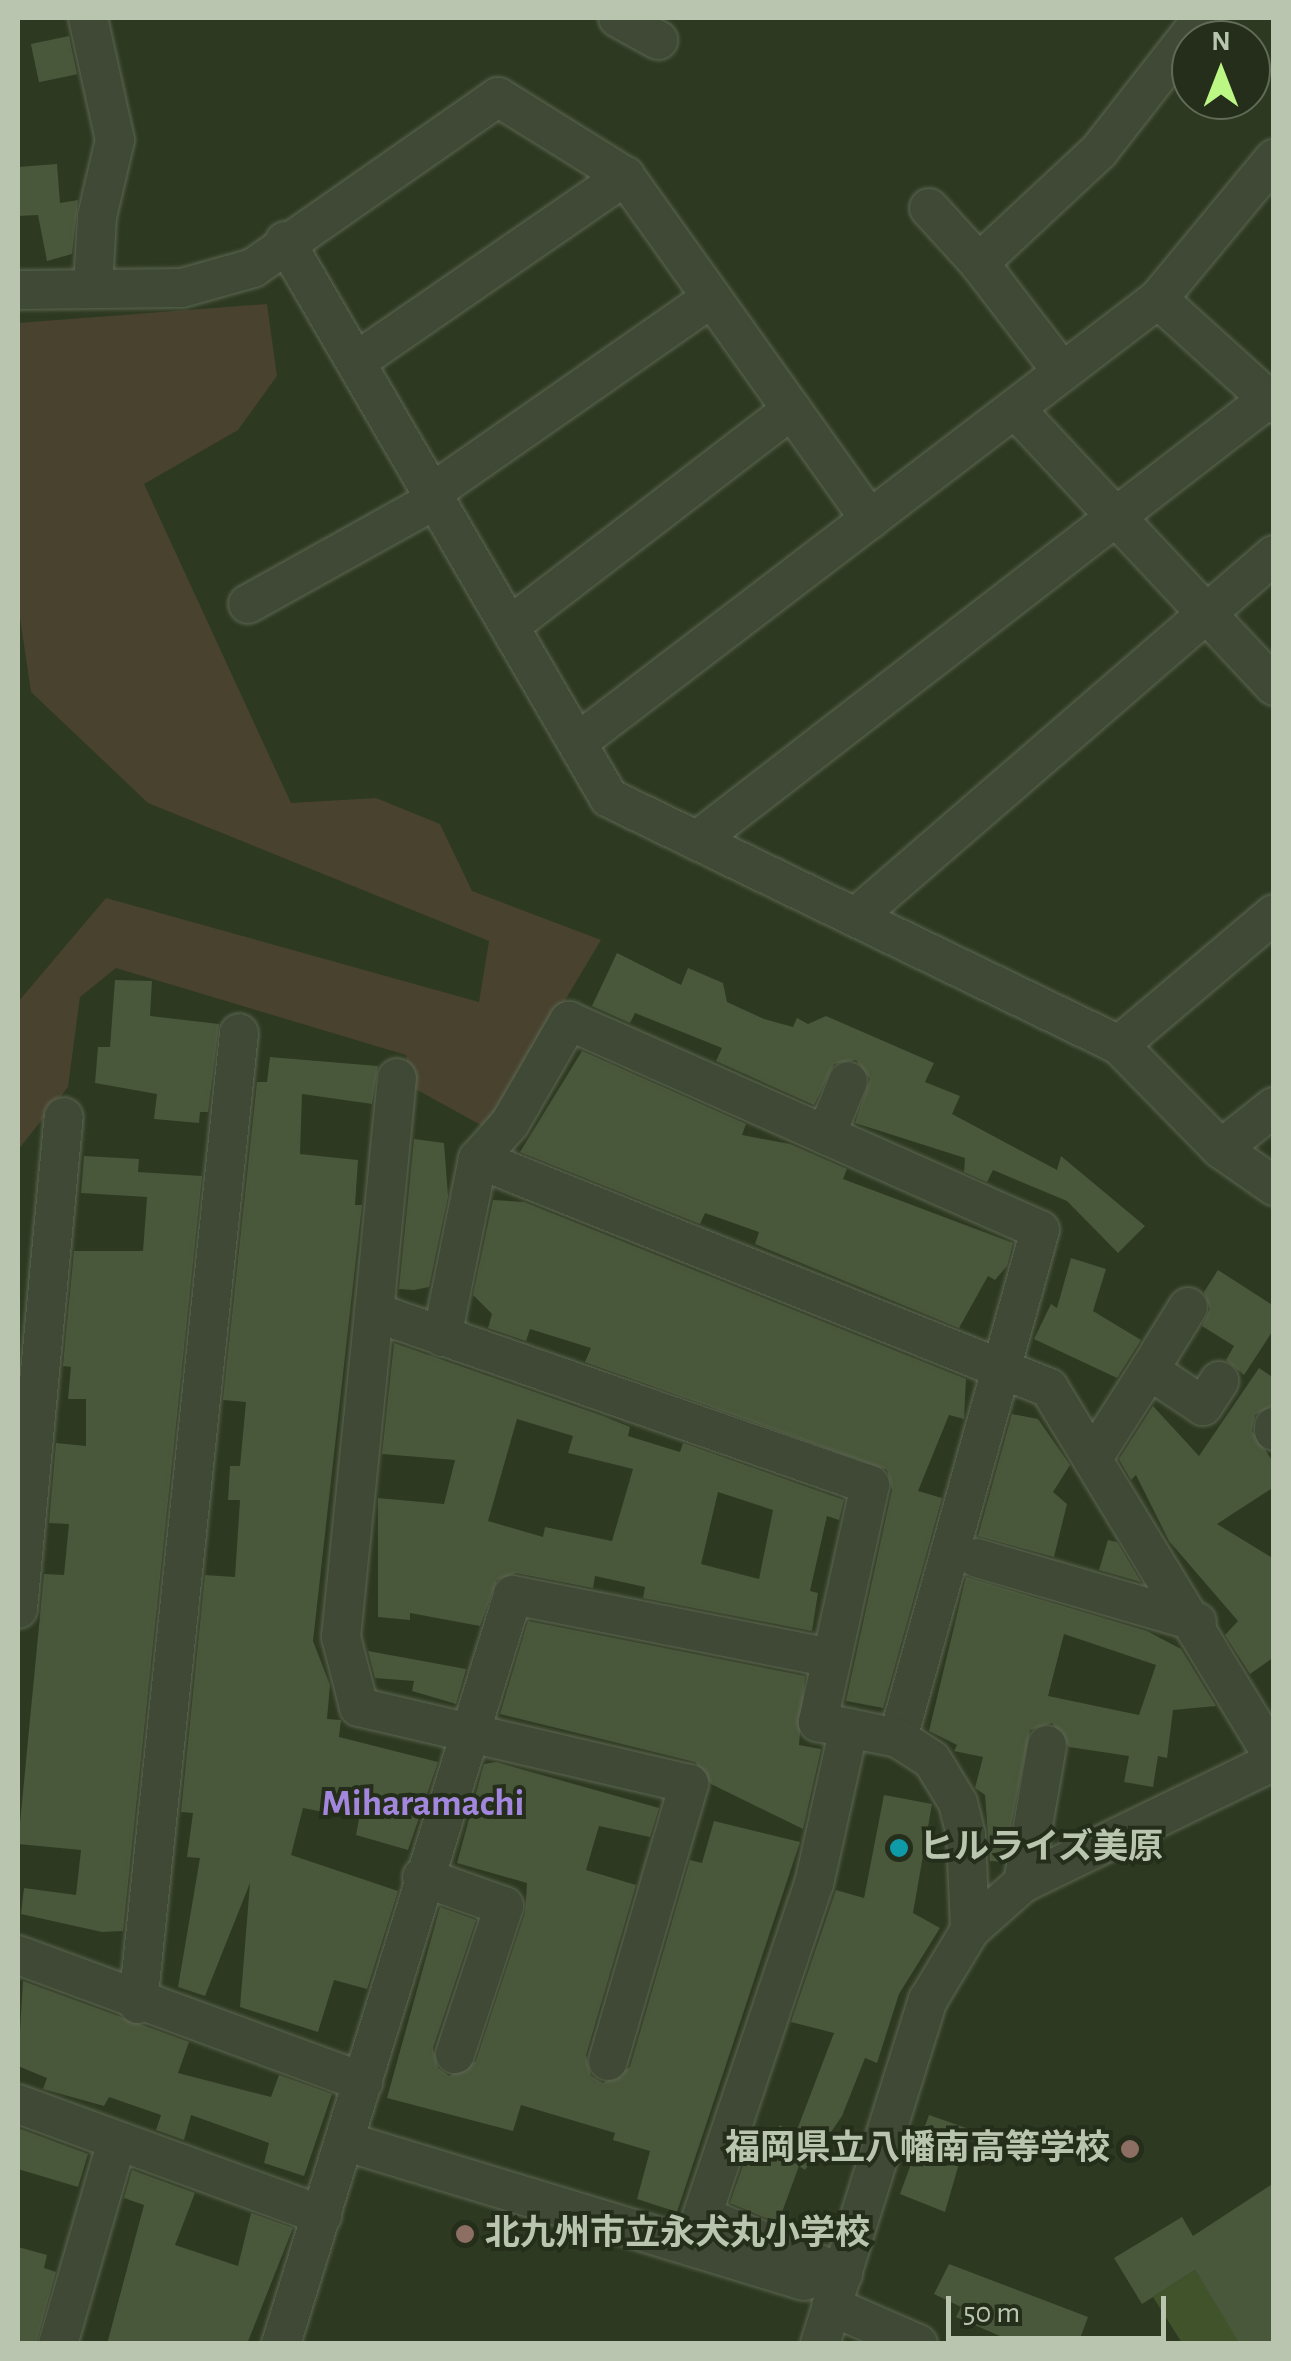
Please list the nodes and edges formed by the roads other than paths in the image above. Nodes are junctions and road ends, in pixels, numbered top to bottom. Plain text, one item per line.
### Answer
1 (88, 18) edge
2 (618, 18) edge
3 (1203, 18) edge
4 (658, 40) dead end
5 (1274, 159) edge
6 (626, 176) junction
7 (929, 208) dead end
8 (286, 241) junction
9 (979, 263) junction
10 (93, 287) junction
11 (18, 290) edge
12 (710, 298) junction
13 (1158, 299) junction
14 (357, 361) junction
15 (1062, 370) junction
16 (1270, 402) edge
17 (792, 410) junction
18 (1016, 410) junction
19 (435, 495) junction
20 (1113, 518) junction
21 (870, 519) junction
22 (1274, 556) edge
23 (248, 604) dead end
24 (1206, 613) junction
25 (510, 625) junction
26 (1274, 686) edge
27 (578, 742) junction
28 (699, 839) junction
29 (1274, 914) edge
30 (858, 916) junction
31 (239, 1032) dead end
32 (1119, 1045) junction
33 (397, 1078) dead end
34 (848, 1081) dead end
35 (1274, 1107) edge
36 (64, 1117) dead end
37 (826, 1135) junction
38 (1221, 1149) junction
39 (478, 1160) junction
40 (1274, 1186) edge
41 (1188, 1307) dead end
42 (374, 1312) junction
43 (442, 1337) junction
44 (1004, 1370) junction
45 (1149, 1370) junction
46 (1219, 1381) dead end
47 (1094, 1458) junction
48 (978, 1558) dead end
49 (18, 1610) edge
50 (1197, 1622) junction
51 (832, 1658) junction
52 (849, 1728) junction
53 (469, 1732) junction
54 (898, 1738) junction
55 (1047, 1745) dead end
56 (1274, 1759) edge
57 (422, 1878) junction
58 (1023, 1883) junction
59 (970, 1930) junction
60 (18, 1955) edge
61 (138, 2004) junction
62 (456, 2054) dead end
63 (608, 2061) dead end
64 (364, 2082) junction
65 (18, 2104) edge
66 (347, 2142) junction
67 (116, 2145) junction
68 (322, 2215) junction
69 (836, 2290) junction
70 (58, 2344) edge
71 (281, 2344) edge
72 (820, 2344) edge
73 (918, 2344) edge

1 - 10 street
2 - 4 street
3 - 9 street
5 - 13 street
6 - 8 street
6 - 12 street
6 - 14 street
7 - 9 street
8 - 10 street
8 - 14 street
9 - 15 street
10 - 11 street
12 - 17 street
12 - 19 street
13 - 15 street
13 - 16 street
14 - 19 street
15 - 18 street
16 - 20 street
17 - 21 street
17 - 25 street
18 - 20 street
18 - 21 street
19 - 23 street
19 - 25 street
20 - 24 street
20 - 28 street
21 - 27 street
22 - 24 street
24 - 26 street
24 - 30 street
25 - 27 street
27 - 28 street
28 - 30 street
29 - 32 street
30 - 32 street
31 - 61 street
32 - 38 street
33 - 42 street
34 - 37 street
35 - 38 street
36 - 49 street
37 - 39 street
37 - 44 street
38 - 40 street
39 - 43 street
39 - 44 street
41 - 45 street
42 - 43 street
42 - 53 street
43 - 51 street
44 - 47 street
44 - 54 street
45 - 46 street
45 - 47 street
47 - 50 street
48 - 50 street
50 - 56 street
51 - 52 street
51 - 53 street
52 - 54 street
52 - 69 street
53 - 57 street
53 - 63 street
54 - 59 street
55 - 58 street
56 - 58 street
57 - 62 street
57 - 64 street
58 - 59 street
59 - 69 street
60 - 61 street
61 - 64 street
64 - 66 street
65 - 67 street
66 - 68 street
66 - 69 street
67 - 68 street
67 - 70 street
68 - 71 street
69 - 72 street
69 - 73 street

